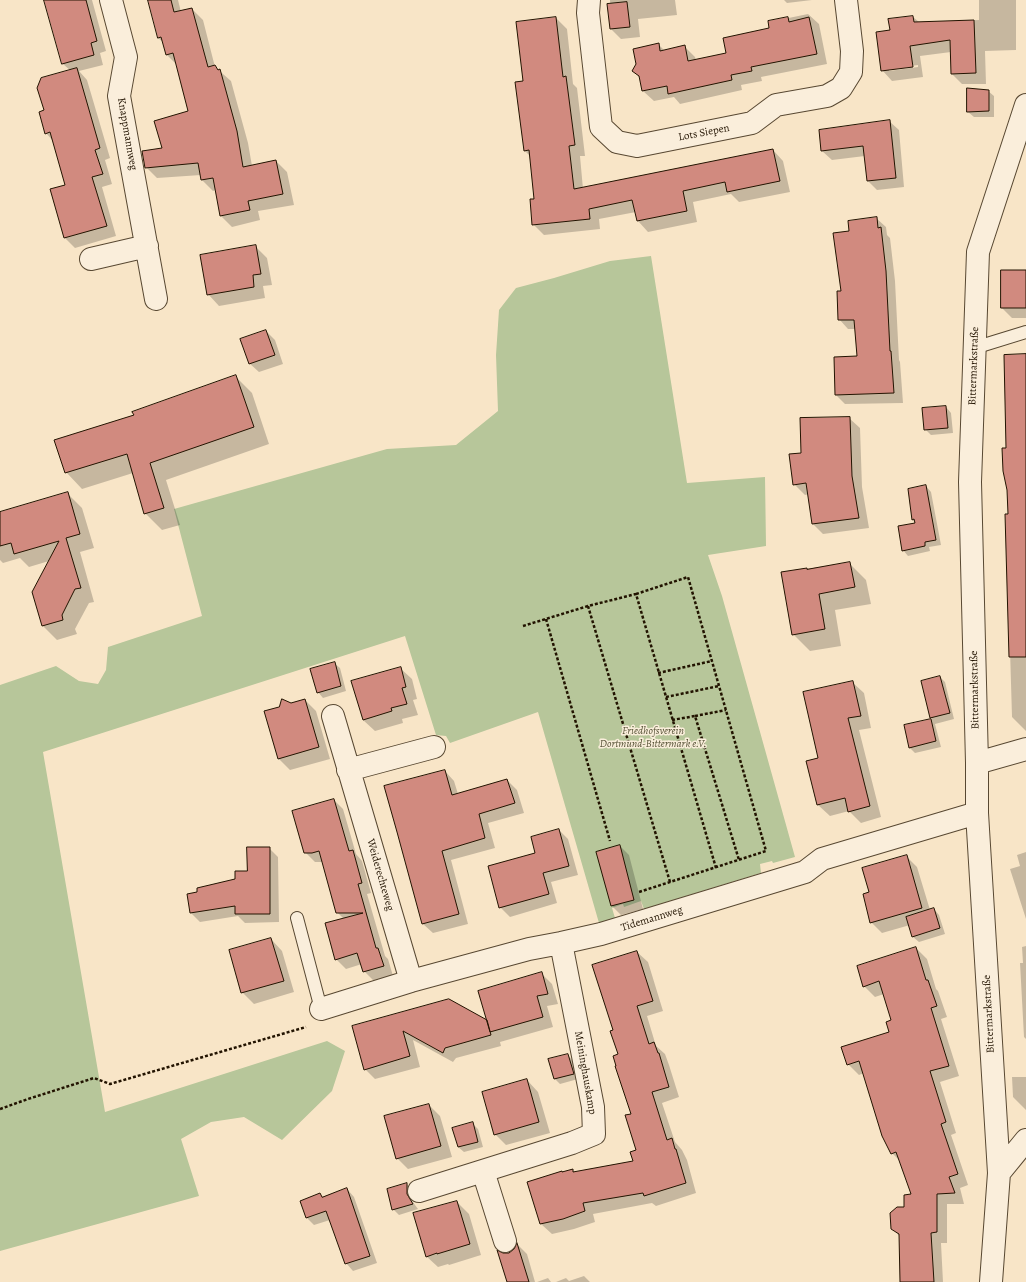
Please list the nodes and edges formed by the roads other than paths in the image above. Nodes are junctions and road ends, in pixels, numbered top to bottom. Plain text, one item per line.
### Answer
1 (111, 0) edge
2 (589, 0) edge
3 (846, 0) edge
4 (1026, 105) edge
5 (147, 246) junction
6 (92, 259) dead end
7 (156, 299) dead end
8 (1026, 332) edge
9 (974, 348) junction
10 (333, 716) dead end
11 (434, 747) dead end
12 (1026, 749) edge
13 (977, 763) junction
14 (348, 770) junction
15 (977, 813) junction
16 (297, 918) dead end
17 (561, 943) junction
18 (411, 981) junction
19 (321, 1009) joint
20 (1026, 1140) edge
21 (483, 1171) junction
22 (999, 1173) junction
23 (419, 1191) dead end
24 (505, 1241) dead end
25 (991, 1282) edge

1 - 5 street, Knappmannweg
2 - 3 street, Lots Siepen
4 - 9 street, Bittermarkstraße
5 - 6 street
5 - 7 street, Knappmannweg
8 - 9 lane
9 - 13 street, Bittermarkstraße
10 - 14 street, Weiderechteweg
11 - 14 street
12 - 13 street
13 - 15 street, Bittermarkstraße
14 - 18 street, Weiderechteweg
15 - 17 street, Tidemannweg
15 - 22 street, Bittermarkstraße
16 - 19 lane
17 - 18 street, Tidemannweg
17 - 21 street, Meininghauskamp
18 - 19 street, Tidemannweg
20 - 22 street
21 - 23 street, Meininghauskamp
21 - 24 street
22 - 25 street, Bittermarkstraße

